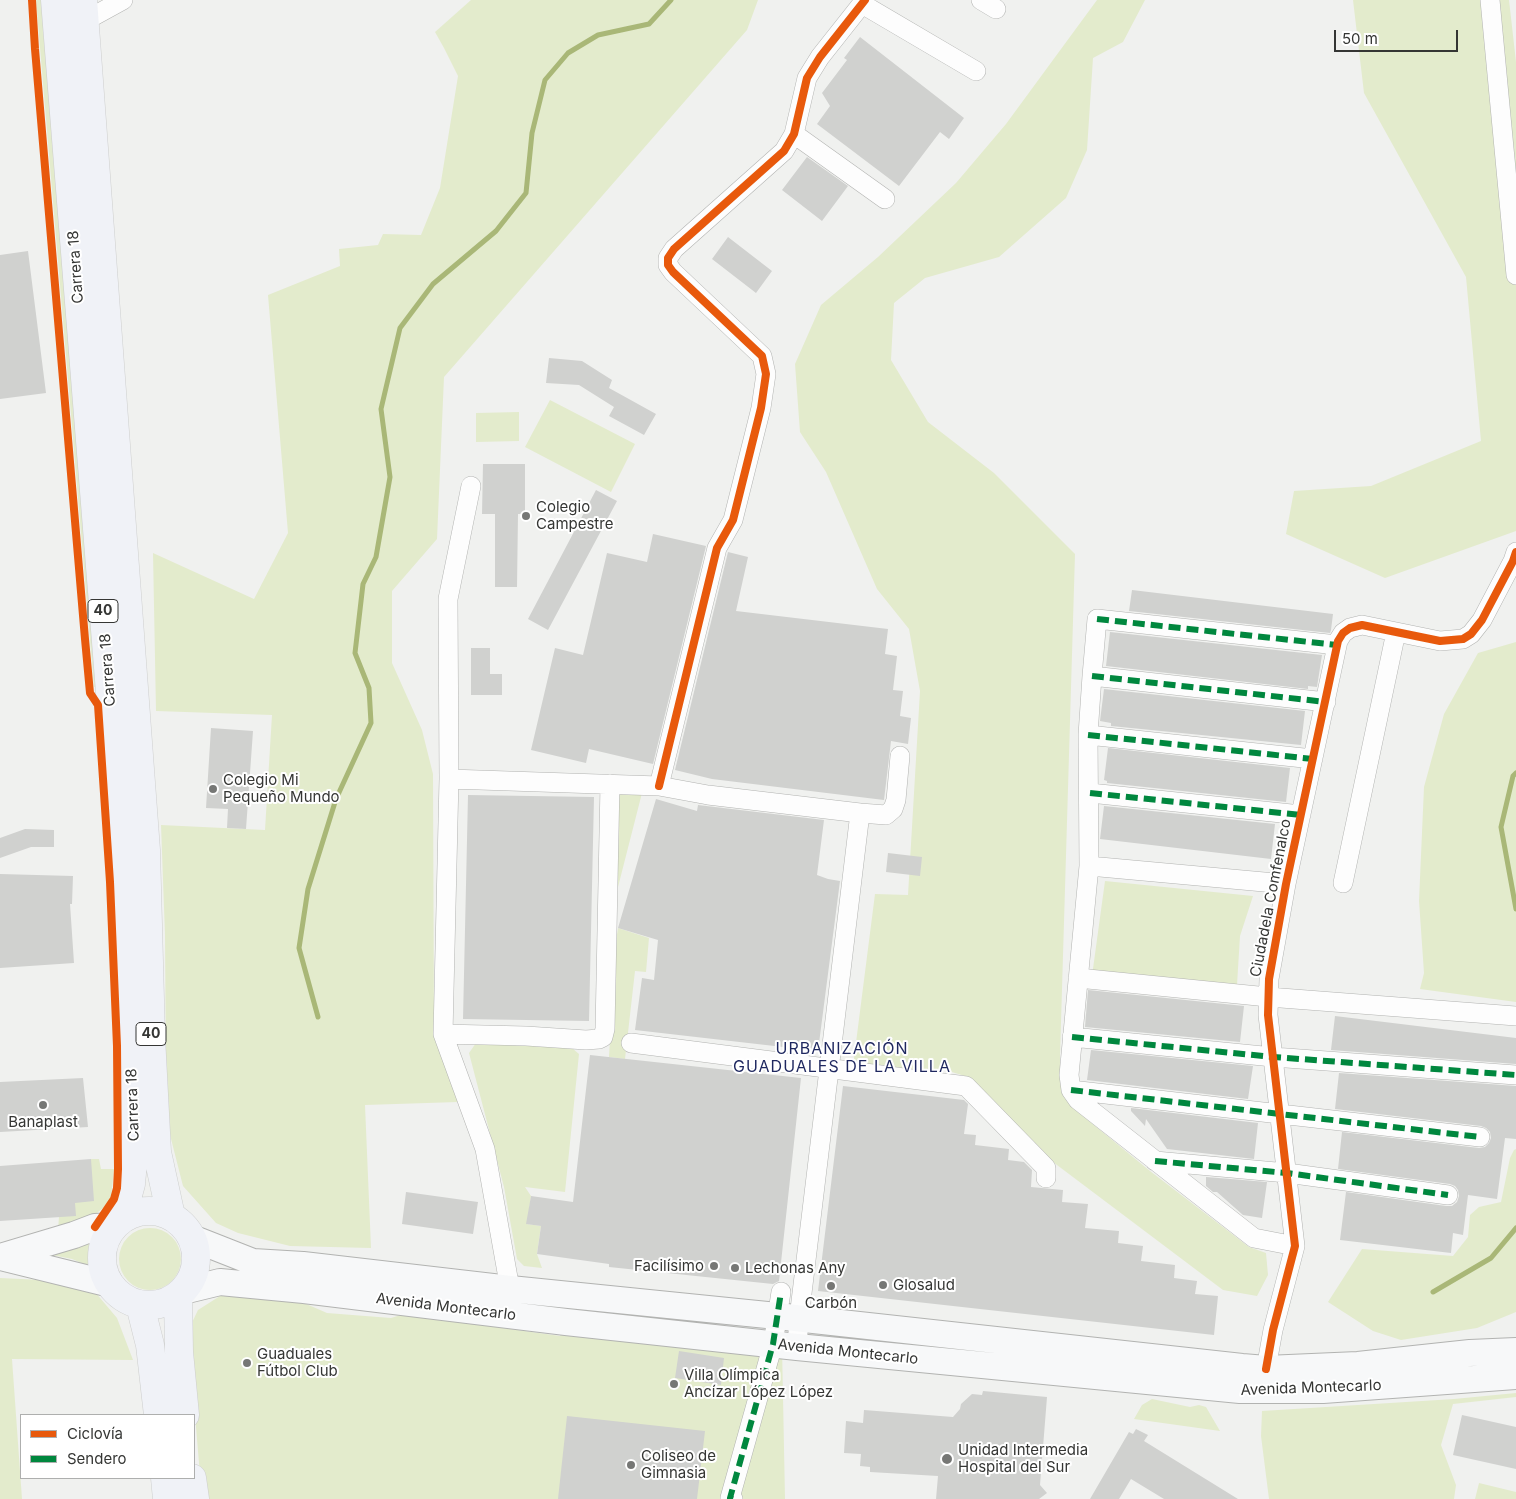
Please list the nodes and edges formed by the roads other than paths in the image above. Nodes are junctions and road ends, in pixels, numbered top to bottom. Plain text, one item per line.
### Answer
1 (56, 0) edge
2 (123, 0) edge
3 (1490, 0) edge
4 (864, 2) edge
5 (84, 9) edge
6 (976, 71) dead end
7 (794, 134) junction
8 (885, 199) dead end
9 (1516, 275) edge
10 (471, 486) dead end
11 (1516, 552) edge
12 (1396, 632) junction
13 (1337, 645) junction
14 (1092, 676) junction
15 (1326, 702) junction
16 (1088, 736) junction
17 (900, 756) dead end
18 (1313, 759) junction
19 (449, 780) junction
20 (610, 784) junction
21 (659, 786) junction
22 (1090, 793) junction
23 (860, 814) junction
24 (1301, 815) junction
25 (1089, 866) junction
26 (1342, 883) dead end
27 (1286, 884) junction
28 (1078, 978) junction
29 (1268, 997) junction
30 (1516, 1016) edge
31 (443, 1034) junction
32 (1072, 1037) junction
33 (631, 1043) dead end
34 (1273, 1057) junction
35 (829, 1067) junction
36 (1516, 1075) edge
37 (1071, 1090) junction
38 (1280, 1115) junction
39 (1480, 1137) dead end
40 (1155, 1161) junction
41 (1287, 1173) junction
42 (1046, 1178) dead end
43 (1448, 1195) dead end
44 (171, 1216) junction
45 (117, 1223) junction
46 (192, 1238) junction
47 (1295, 1246) junction
48 (0, 1257) edge
49 (110, 1284) junction
50 (510, 1289) junction
51 (180, 1293) junction
52 (140, 1305) junction
53 (786, 1309) junction
54 (785, 1345) junction
55 (1516, 1351) edge
56 (1266, 1369) junction
57 (1516, 1376) edge
58 (158, 1414) edge
59 (185, 1414) edge
60 (165, 1479) edge
61 (192, 1479) edge
62 (167, 1499) edge
63 (194, 1499) edge
64 (733, 1499) edge

1 - 45 main road, Carrera 18 / 40
2 - 5 street
3 - 9 street
4 - 6 street
4 - 7 street
5 - 44 main road, Carrera 18 / 40
7 - 8 street
7 - 21 street
10 - 19 street
11 - 12 street
12 - 13 street
12 - 26 street
13 - 14 street
13 - 15 street, Ciudadela Comfenalco
14 - 15 street
14 - 16 street
15 - 18 street, Ciudadela Comfenalco
16 - 18 street
16 - 22 street
17 - 23 street
18 - 24 street, Ciudadela Comfenalco
19 - 20 street
19 - 31 street
20 - 21 street
20 - 31 street
21 - 23 street
22 - 24 street
22 - 25 street
23 - 35 street
24 - 27 street, Ciudadela Comfenalco
25 - 27 street
25 - 28 street
27 - 29 street, Ciudadela Comfenalco
28 - 29 street
28 - 32 street
29 - 30 street
29 - 34 street, Ciudadela Comfenalco
31 - 50 street
32 - 34 street
32 - 37 street
33 - 35 street
34 - 36 street
34 - 38 street, Ciudadela Comfenalco
35 - 42 street
35 - 53 street
37 - 38 street
37 - 40 street
38 - 39 street
38 - 41 street, Ciudadela Comfenalco
40 - 41 street
40 - 47 street
41 - 43 street
41 - 47 street, Ciudadela Comfenalco
44 - 45 main road
44 - 46 main road
45 - 48 main road
45 - 49 main road, 40
46 - 50 main road, Avenida Montecarlo
46 - 51 main road
47 - 56 street, Ciudadela Comfenalco
48 - 49 main road
49 - 52 main road
50 - 53 main road, Avenida Montecarlo
51 - 52 main road
51 - 54 main road, Avenida Montecarlo
51 - 59 main road
52 - 58 main road
53 - 54 street
53 - 56 main road, Avenida Montecarlo
54 - 57 main road, Avenida Montecarlo
54 - 64 street
55 - 56 main road, Avenida Montecarlo
60 - 62 main road
61 - 63 main road

